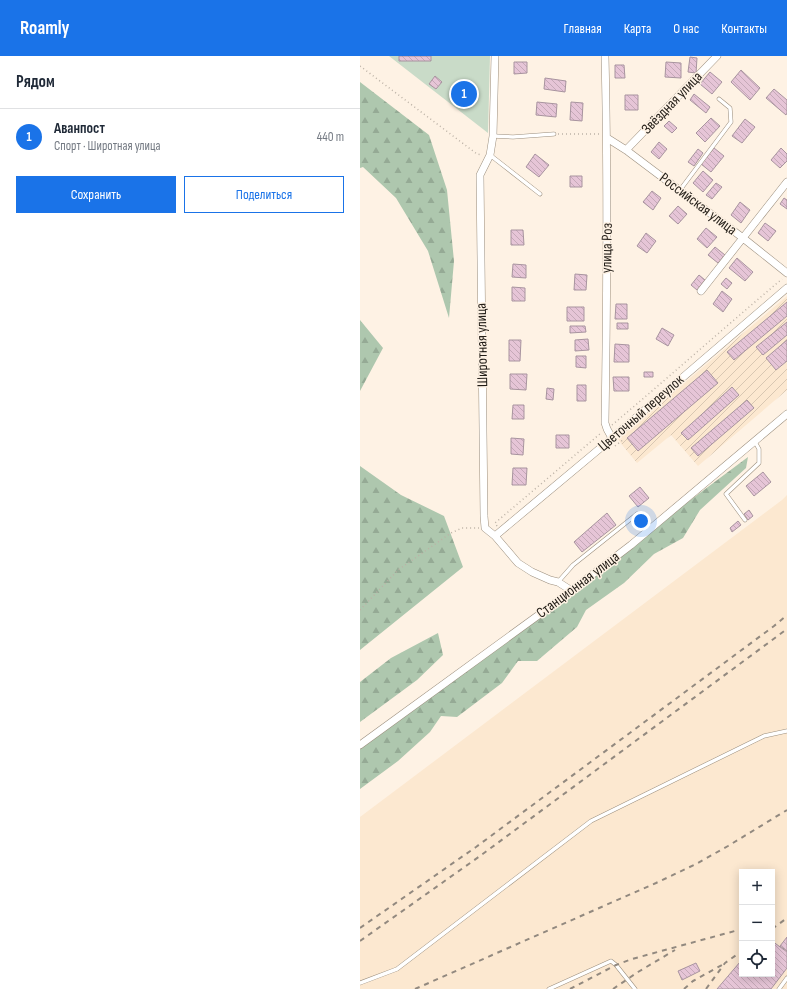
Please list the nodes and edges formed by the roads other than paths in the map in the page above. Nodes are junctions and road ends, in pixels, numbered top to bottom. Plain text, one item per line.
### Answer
1 (496, 56) edge
2 (605, 56) edge
3 (717, 56) edge
4 (719, 99) dead end
5 (554, 134) road end
6 (493, 136) junction
7 (607, 136) junction
8 (626, 150) junction
9 (490, 155) junction
10 (787, 182) edge
11 (680, 190) junction
12 (540, 194) dead end
13 (743, 238) junction
14 (787, 273) edge
15 (787, 288) edge
16 (701, 291) dead end
17 (787, 414) edge
18 (612, 438) junction
19 (754, 442) junction
20 (637, 514) dead end
21 (745, 520) dead end
22 (495, 536) junction
23 (558, 582) junction
24 (572, 590) junction
25 (787, 731) edge
26 (360, 745) edge
27 (787, 979) edge
28 (360, 983) edge
29 (549, 989) edge
30 (635, 989) edge
31 (779, 989) edge

1 - 6 street, Широтная улица
2 - 7 street, улица Роз
3 - 8 street, Звёздная улица
4 - 11 lane
5 - 6 lane
6 - 9 street, Широтная улица
7 - 8 street, Российская улица
7 - 18 street, улица Роз
8 - 11 street, Российская улица
9 - 12 lane
9 - 22 street, Широтная улица
10 - 13 street
11 - 13 street, Российская улица
13 - 14 street, Российская улица
13 - 16 street
15 - 18 street, Цветочный переулок
17 - 19 street, Станционная улица
18 - 22 street, Цветочный переулок
19 - 21 lane
19 - 24 street, Станционная улица
20 - 23 lane
22 - 23 street
23 - 24 street
24 - 26 street, Станционная улица
25 - 28 lane
27 - 31 lane
29 - 30 lane

